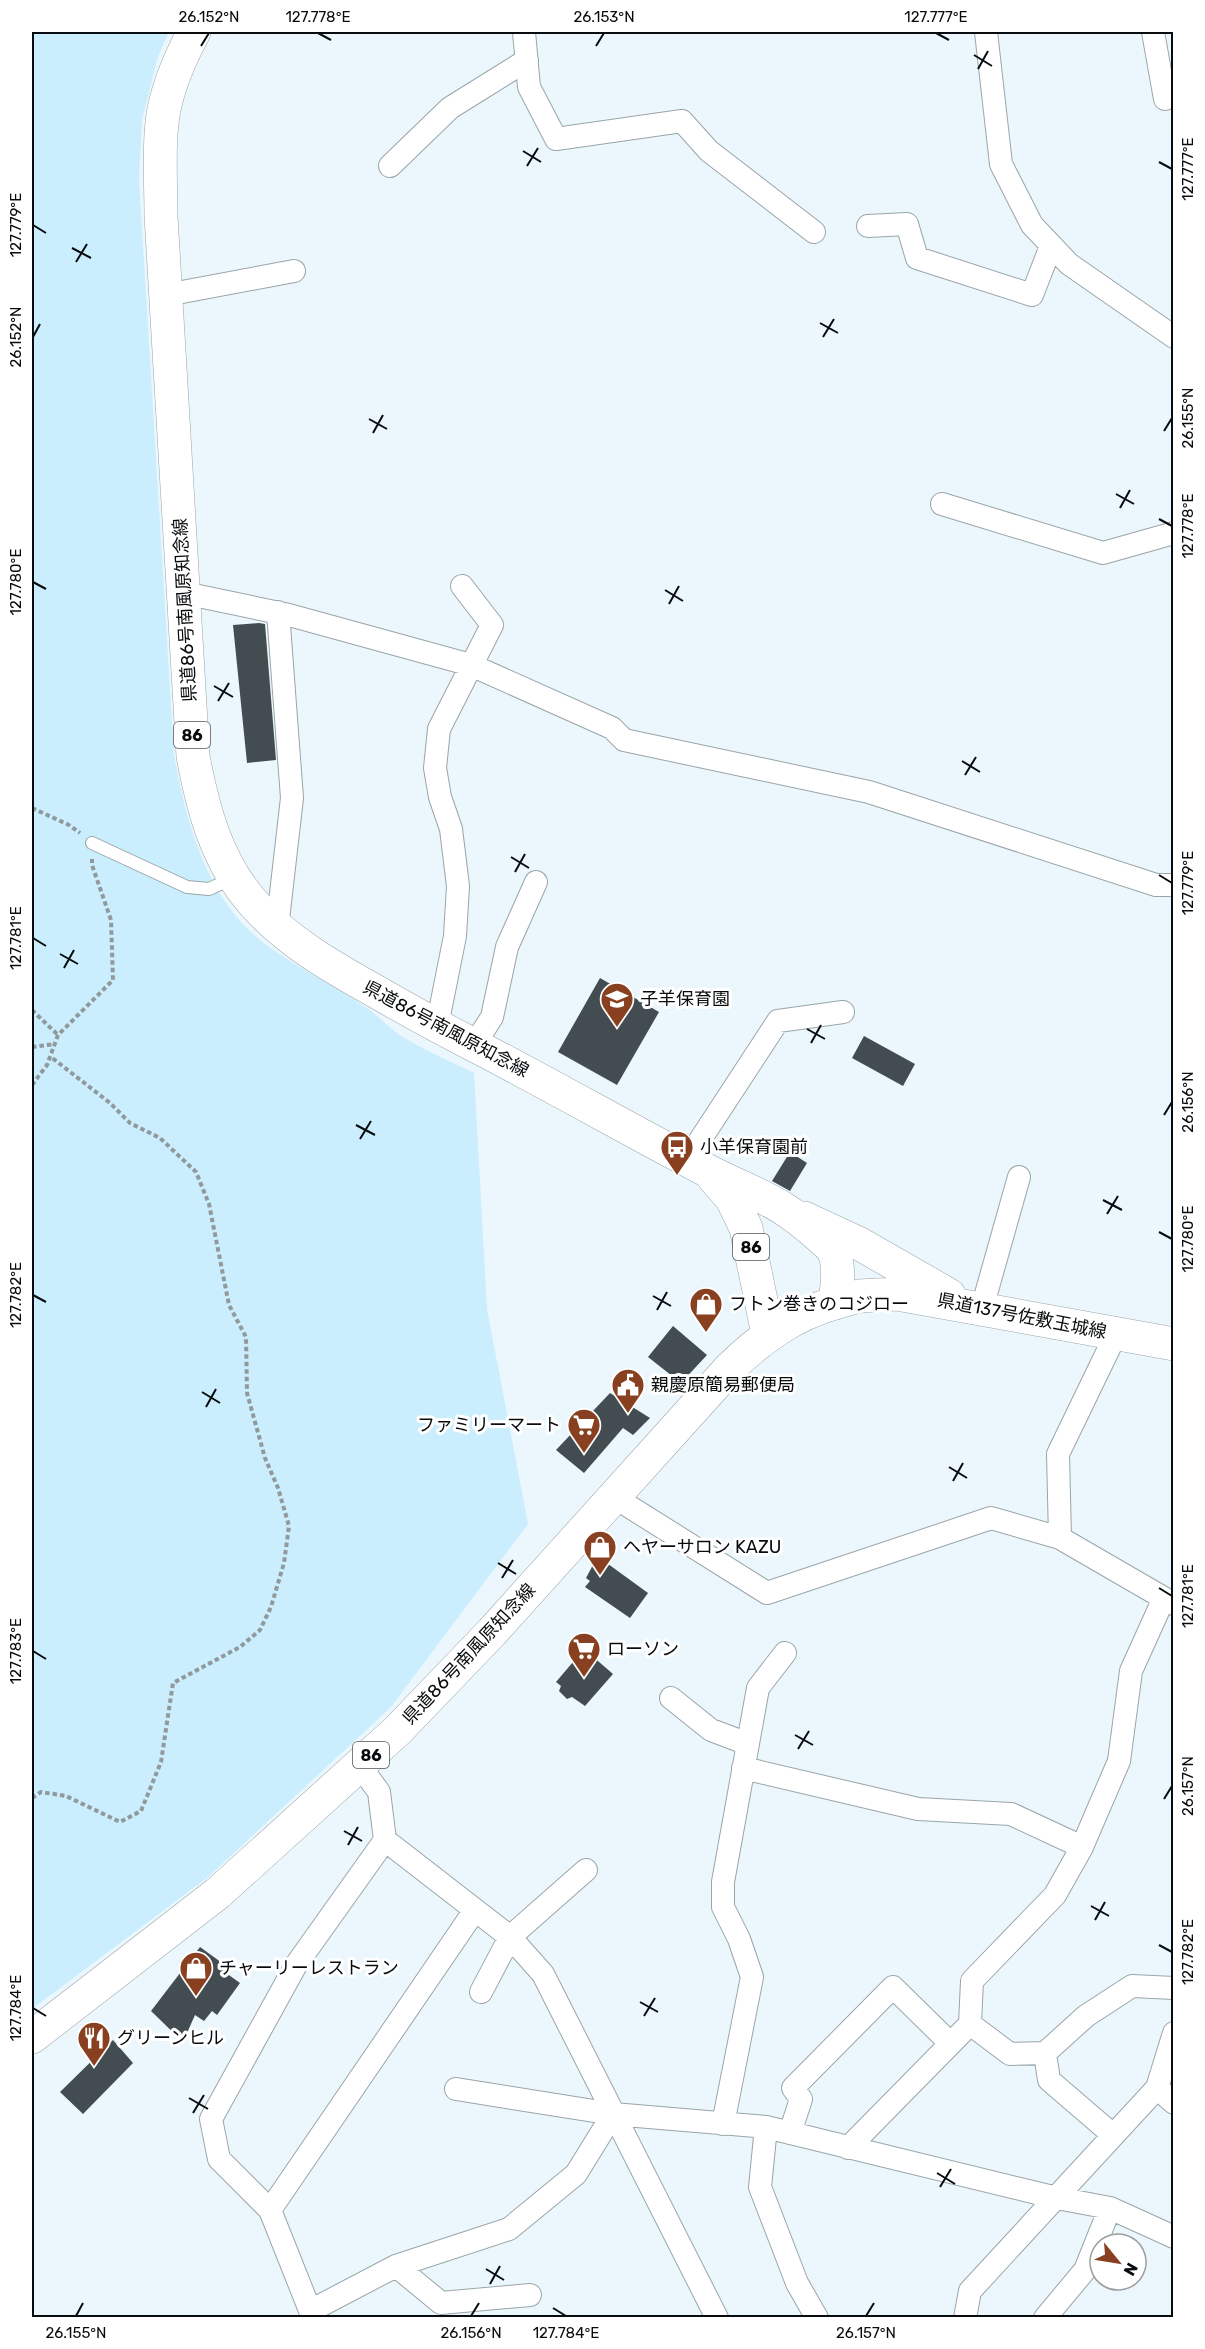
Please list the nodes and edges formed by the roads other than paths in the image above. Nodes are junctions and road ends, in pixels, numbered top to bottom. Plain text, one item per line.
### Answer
1 (194, 32) edge
2 (524, 32) edge
3 (986, 32) edge
4 (1153, 32) edge
5 (526, 60) junction
6 (1173, 93) edge
7 (390, 166) dead end
8 (868, 226) dead end
9 (814, 232) dead end
10 (1052, 246) junction
11 (294, 271) dead end
12 (166, 295) junction
13 (1173, 337) edge
14 (942, 504) dead end
15 (1173, 533) edge
16 (462, 586) dead end
17 (184, 593) junction
18 (278, 612) junction
19 (471, 665) junction
20 (92, 843) road end
21 (234, 878) junction
22 (536, 882) dead end
23 (1173, 885) edge
24 (277, 928) junction
25 (843, 1012) dead end
26 (437, 1026) junction
27 (474, 1045) junction
28 (697, 1166) junction
29 (1019, 1177) dead end
30 (786, 1210) junction
31 (835, 1303) junction
32 (972, 1306) junction
33 (768, 1334) junction
34 (1116, 1334) junction
35 (1173, 1344) edge
36 (614, 1497) junction
37 (1060, 1538) junction
38 (1169, 1601) edge
39 (785, 1653) dead end
40 (671, 1698) dead end
41 (748, 1744) junction
42 (360, 1766) junction
43 (743, 1768) junction
44 (385, 1840) junction
45 (1082, 1847) junction
46 (586, 1870) dead end
47 (476, 1910) junction
48 (510, 1937) junction
49 (1173, 1988) edge
50 (481, 1992) dead end
51 (970, 2024) junction
52 (1173, 2033) edge
53 (32, 2037) edge
54 (950, 2043) junction
55 (1045, 2053) junction
56 (456, 2090) dead end
57 (1165, 2095) edge
58 (613, 2114) junction
59 (723, 2124) junction
60 (766, 2127) junction
61 (790, 2133) junction
62 (1113, 2135) junction
63 (848, 2148) junction
64 (1057, 2198) junction
65 (1110, 2208) junction
66 (270, 2210) junction
67 (1173, 2237) edge
68 (396, 2266) junction
69 (530, 2295) dead end
70 (311, 2314) edge
71 (717, 2318) edge
72 (817, 2318) edge
73 (965, 2318) edge
74 (1045, 2318) edge

1 - 12 main road, 県道86号南風原知念線 / 86
2 - 5 street
3 - 10 street
4 - 6 street
5 - 7 street
5 - 9 street
8 - 10 street
10 - 13 street
11 - 12 street
12 - 17 main road, 県道86号南風原知念線 / 86
14 - 15 street
16 - 19 street
17 - 18 street
17 - 21 main road, 県道86号南風原知念線 / 86
18 - 19 street
18 - 24 street
19 - 23 street
19 - 26 street
20 - 21 lane
21 - 24 main road, 県道86号南風原知念線 / 86
22 - 27 street
24 - 26 main road, 県道86号南風原知念線 / 86
25 - 28 street
26 - 27 main road, 県道86号南風原知念線 / 86
27 - 28 main road, 県道86号南風原知念線 / 86
28 - 30 main road, 県道86号南風原知念線 / 86
28 - 33 main road, 県道86号南風原知念線 / 86
29 - 32 street
30 - 31 main road, 県道86号南風原知念線 / 86
30 - 32 main road
31 - 32 main road, 県道137号佐敷玉城線
31 - 33 main road, 県道86号南風原知念線 / 86
32 - 34 main road, 県道137号佐敷玉城線
33 - 36 main road, 県道86号南風原知念線 / 86
34 - 35 main road, 県道137号佐敷玉城線
34 - 37 street
36 - 37 street
36 - 42 main road, 県道86号南風原知念線 / 86
37 - 38 street
38 - 45 street
39 - 41 street
40 - 41 street
41 - 43 street
42 - 44 street
42 - 53 main road, 県道86号南風原知念線 / 86
43 - 45 street
43 - 59 street
44 - 47 street
44 - 66 street
45 - 51 street
46 - 48 street
47 - 48 street
47 - 66 street
48 - 50 street
48 - 58 street
49 - 55 street
51 - 54 street
51 - 55 street
52 - 57 street
54 - 61 street
54 - 63 street
55 - 62 street
56 - 58 street
57 - 62 street
58 - 59 street
58 - 68 street
58 - 71 street
59 - 60 street
60 - 61 street
60 - 72 street
61 - 63 street
62 - 64 street
63 - 64 street
64 - 65 street
64 - 73 street
65 - 67 street
65 - 74 street
66 - 70 street
68 - 69 street
68 - 70 street

